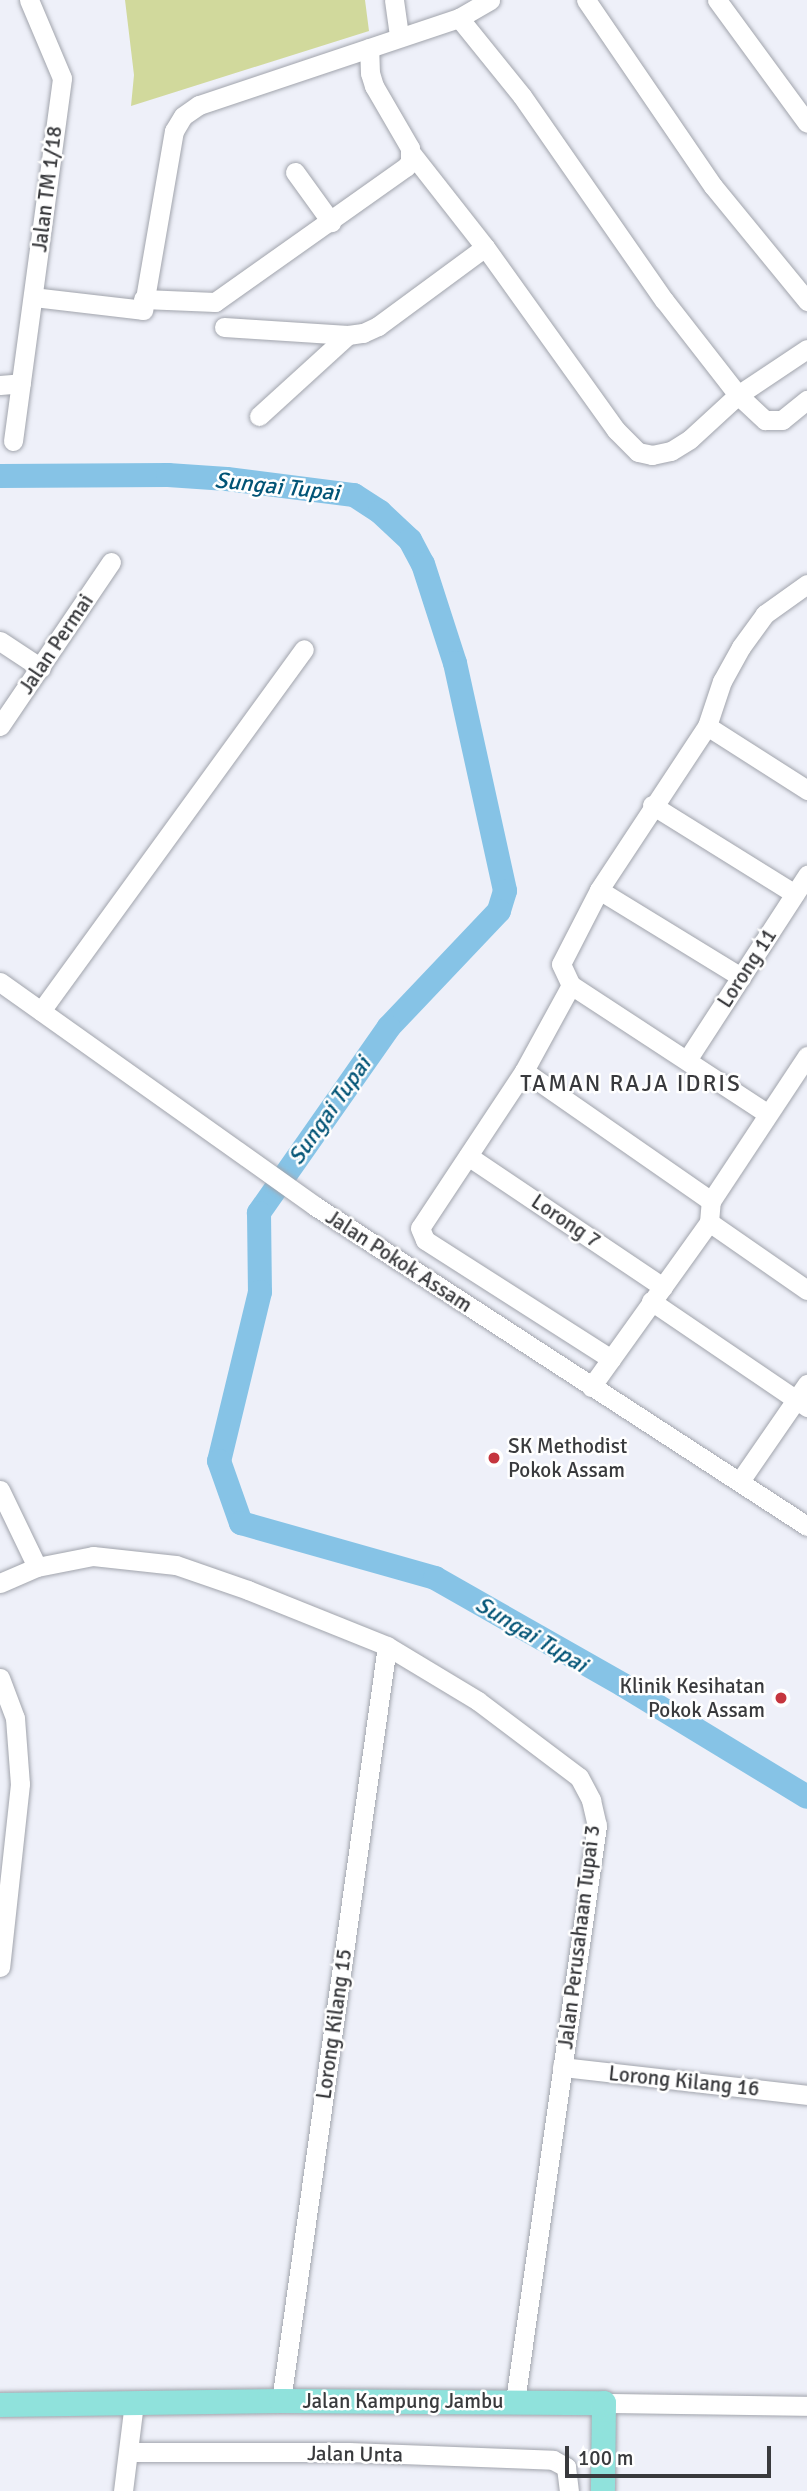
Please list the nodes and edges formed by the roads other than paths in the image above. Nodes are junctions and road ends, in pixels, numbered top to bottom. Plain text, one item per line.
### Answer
1 (29, 0) edge
2 (394, 0) edge
3 (490, 0) edge
4 (586, 0) edge
5 (717, 0) edge
6 (458, 18) junction
7 (399, 37) junction
8 (369, 48) junction
9 (807, 123) edge
10 (411, 154) junction
11 (295, 172) dead end
12 (331, 222) junction
13 (485, 247) junction
14 (33, 296) junction
15 (143, 299) junction
16 (807, 301) edge
17 (224, 327) dead end
18 (348, 335) junction
19 (807, 349) edge
20 (21, 383) junction
21 (0, 385) edge
22 (738, 395) junction
23 (807, 400) edge
24 (259, 416) dead end
25 (13, 441) dead end
26 (111, 562) dead end
27 (807, 584) edge
28 (0, 641) edge
29 (304, 649) dead end
30 (41, 668) junction
31 (0, 726) edge
32 (707, 726) junction
33 (807, 790) edge
34 (652, 805) junction
35 (807, 875) edge
36 (599, 890) junction
37 (795, 894) junction
38 (741, 977) junction
39 (0, 982) edge
40 (570, 985) junction
41 (41, 1011) junction
42 (807, 1056) edge
43 (687, 1060) junction
44 (524, 1071) junction
45 (768, 1114) junction
46 (468, 1156) junction
47 (710, 1201) junction
48 (709, 1222) junction
49 (807, 1290) edge
50 (657, 1294) junction
51 (611, 1359) junction
52 (591, 1387) junction
53 (803, 1397) edge
54 (740, 1481) junction
55 (0, 1490) edge
56 (807, 1526) edge
57 (37, 1567) junction
58 (0, 1583) edge
59 (387, 1646) junction
60 (0, 1678) edge
61 (0, 1966) edge
62 (562, 2067) junction
63 (807, 2095) edge
64 (281, 2401) junction
65 (515, 2401) junction
66 (134, 2403) junction
67 (604, 2403) junction
68 (0, 2405) edge
69 (807, 2406) edge
70 (129, 2452) junction
71 (569, 2486) edge
72 (123, 2491) edge
73 (603, 2491) edge

1 - 14 street, Jalan TM 1/18
2 - 7 street
3 - 6 street
4 - 16 street
5 - 9 street
6 - 7 street
6 - 22 street
7 - 8 street
8 - 10 street
8 - 15 street
10 - 12 street
10 - 13 street
11 - 12 street
12 - 15 street
13 - 18 street
13 - 22 street
14 - 15 street
14 - 20 street, Jalan TM 1/18
17 - 18 street
18 - 24 street
19 - 22 street
20 - 21 street
20 - 25 street, Jalan TM 1/18
22 - 23 street
26 - 30 street, Jalan Permai
27 - 32 street
28 - 30 street
29 - 41 street
30 - 31 street, Jalan Permai
32 - 33 street
32 - 34 street
34 - 36 street
34 - 37 street
35 - 37 street, Lorong 11
36 - 38 street
36 - 40 street
37 - 38 street, Lorong 11
38 - 43 street, Lorong 11
39 - 41 street, Jalan Pokok Assam
40 - 43 street
40 - 44 street
41 - 52 street, Jalan Pokok Assam
42 - 45 street
43 - 45 street
44 - 46 street
44 - 47 street
45 - 47 street
46 - 50 street, Lorong 7
46 - 51 street
47 - 48 street
48 - 49 street
48 - 50 street
50 - 51 street
50 - 53 street, Lorong 7
51 - 52 street
52 - 54 street, Jalan Pokok Assam
53 - 54 street
54 - 56 street, Jalan Pokok Assam
55 - 57 street
57 - 58 street, Jalan Perusahaan Tupai 3
57 - 59 street, Jalan Perusahaan Tupai 3
59 - 62 street, Jalan Perusahaan Tupai 3
59 - 64 street, Lorong Kilang 15
60 - 61 street
62 - 63 street, Lorong Kilang 16
62 - 65 street, Jalan Perusahaan Tupai 3
64 - 65 main road, Jalan Kampung Jambu
64 - 66 main road, Jalan Kampung Jambu
65 - 67 main road, Jalan Kampung Jambu
66 - 68 main road, Jalan Kampung Jambu
66 - 70 street
67 - 69 street, Jalan Kampung Jambu
67 - 73 main road
70 - 71 street, Jalan Unta
70 - 72 street

